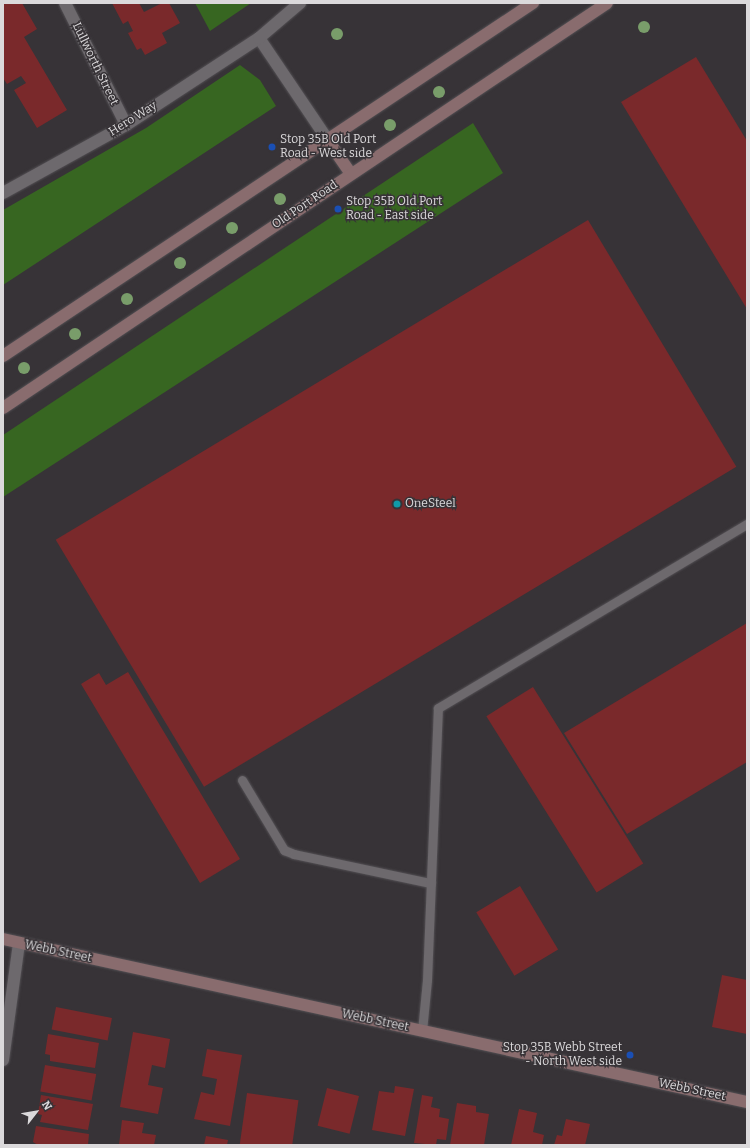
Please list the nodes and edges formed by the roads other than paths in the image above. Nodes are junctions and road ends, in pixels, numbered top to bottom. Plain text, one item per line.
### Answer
1 (65, 3) edge
2 (300, 3) edge
3 (533, 3) edge
4 (607, 3) edge
5 (259, 38) junction
6 (126, 125) junction
7 (327, 139) junction
8 (351, 174) junction
9 (3, 193) edge
10 (3, 356) edge
11 (3, 408) edge
12 (747, 524) edge
13 (242, 780) dead end
14 (431, 883) junction
15 (3, 939) edge
16 (19, 943) junction
17 (422, 1031) junction
18 (3, 1060) edge
19 (747, 1102) edge

1 - 6 street, Lullworth Street
2 - 5 street, Hero Way
3 - 7 main road
4 - 8 main road, Old Port Road
5 - 6 street, Hero Way
5 - 7 street
6 - 9 street, Hero Way
7 - 8 main road
7 - 10 main road
8 - 11 main road, Old Port Road
12 - 14 lane
13 - 14 lane
14 - 17 lane
15 - 16 main road, Webb Street
16 - 17 main road, Webb Street
16 - 18 street
17 - 19 main road, Webb Street

